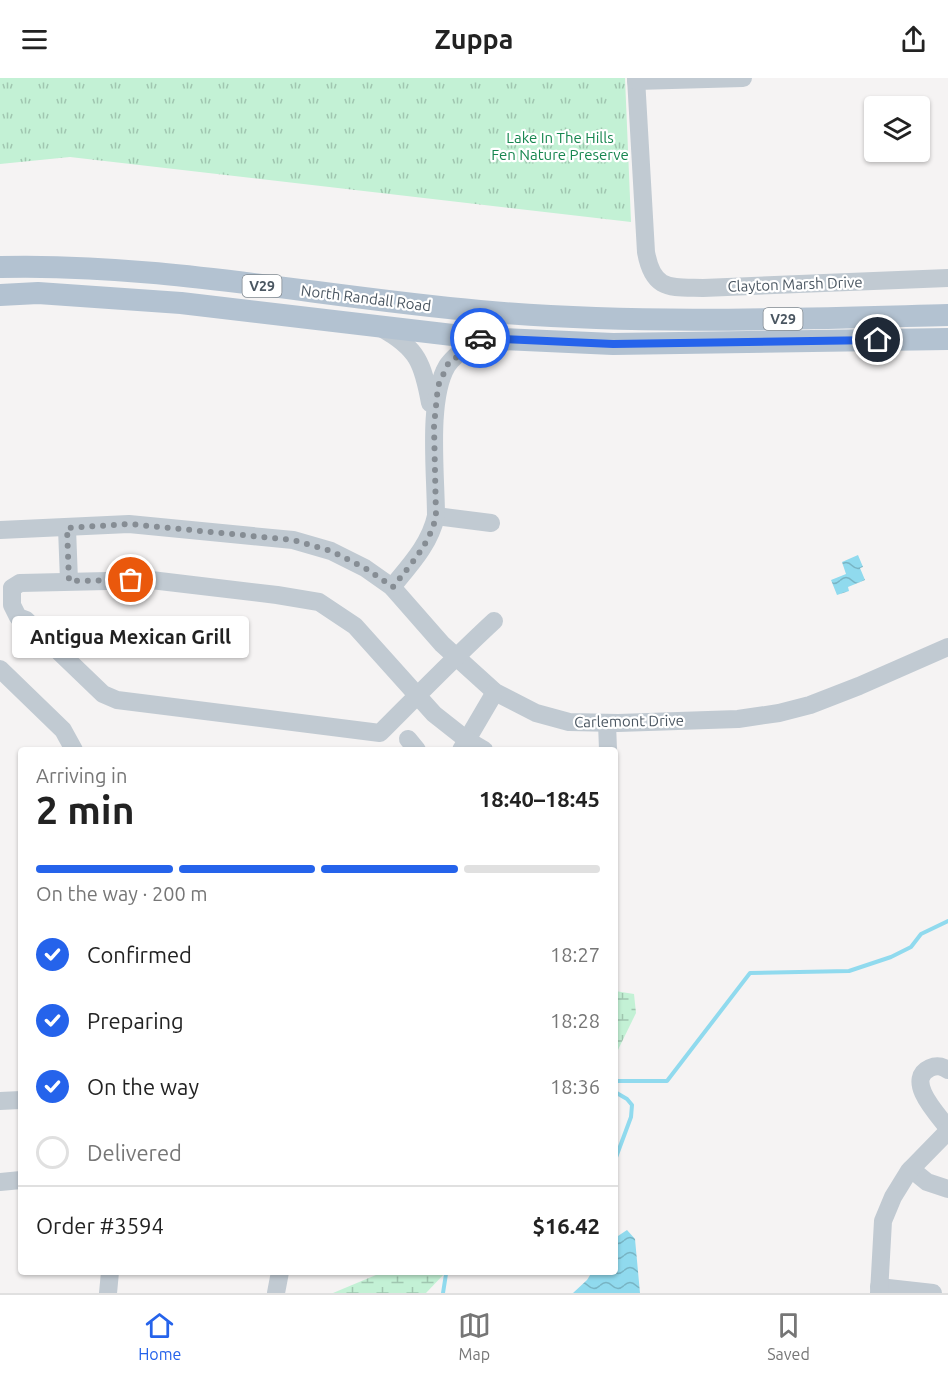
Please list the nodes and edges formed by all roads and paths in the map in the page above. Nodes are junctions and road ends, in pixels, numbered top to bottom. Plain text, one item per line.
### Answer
1 (743, 78) edge
2 (636, 80) edge
3 (0, 267) edge
4 (948, 278) edge
5 (0, 295) edge
6 (948, 315) edge
7 (379, 327) junction
8 (478, 338) junction
9 (948, 339) edge
10 (434, 426) junction
11 (436, 516) junction
12 (492, 523) dead end
13 (67, 528) junction
14 (0, 530) edge
15 (69, 581) junction
16 (393, 587) junction
17 (494, 621) dead end
18 (948, 647) edge
19 (456, 657) junction
20 (0, 669) edge
21 (495, 692) junction
22 (416, 696) junction
23 (607, 723) junction
24 (464, 745) edge
25 (72, 747) edge
26 (608, 747) edge
27 (948, 1070) edge
28 (18, 1100) edge
29 (0, 1101) edge
30 (948, 1129) edge
31 (911, 1168) junction
32 (18, 1180) edge
33 (0, 1182) edge
34 (948, 1188) edge
35 (110, 1275) edge
36 (279, 1275) edge
37 (879, 1290) edge
38 (108, 1293) edge
39 (276, 1293) edge
40 (933, 1293) edge

1 - 2 street
2 - 4 street, Clayton Marsh Drive
3 - 6 main road, North Randall Road / V29
5 - 7 main road, North Randall Road / V29
7 - 8 main road, North Randall Road / V29
7 - 10 street
8 - 9 main road, North Randall Road / V29
8 - 10 street
10 - 11 street
11 - 12 street
11 - 16 street
13 - 14 street, Carlemont Drive
13 - 15 street
13 - 16 street, Carlemont Drive
15 - 22 street
15 - 22 street
16 - 19 street, Carlemont Drive
17 - 19 street
18 - 23 street, Carlemont Drive
19 - 21 street, Carlemont Drive
19 - 22 street
20 - 25 street
21 - 23 street, Carlemont Drive
21 - 24 street
22 - 24 street
23 - 26 street
27 - 30 street
28 - 29 street
30 - 31 street
31 - 34 street
31 - 37 street
32 - 33 street
35 - 38 street
36 - 39 street
37 - 40 street

